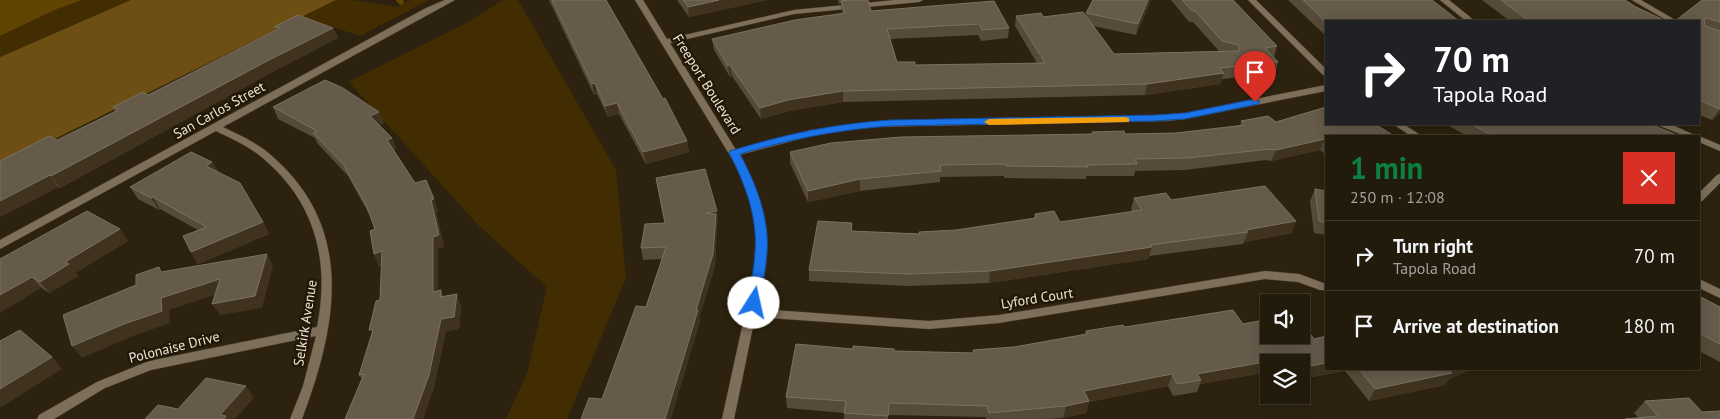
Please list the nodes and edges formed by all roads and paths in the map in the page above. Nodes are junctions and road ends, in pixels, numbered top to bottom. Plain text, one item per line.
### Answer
1 (451, 0) edge
2 (639, 0) edge
3 (919, 0) edge
4 (1252, 0) edge
5 (1444, 0) edge
6 (1636, 0) edge
7 (1470, 20) edge
8 (1671, 20) edge
9 (665, 42) junction
10 (1325, 72) edge
11 (1325, 88) edge
12 (1399, 125) edge
13 (1665, 125) edge
14 (216, 127) junction
15 (1415, 135) edge
16 (1690, 135) edge
17 (1700, 139) edge
18 (1720, 148) edge
19 (734, 153) junction
20 (1720, 177) edge
21 (1700, 198) edge
22 (0, 245) edge
23 (1700, 284) edge
24 (1324, 287) dead end
25 (1720, 294) edge
26 (752, 313) junction
27 (323, 330) junction
28 (43, 419) edge
29 (296, 419) edge
30 (728, 419) edge

1 - 14 street, San Carlos Street
2 - 9 street, Freeport Boulevard
3 - 9 street
4 - 10 street
5 - 7 street
6 - 8 street
9 - 19 street, Freeport Boulevard
11 - 19 street
12 - 15 street
13 - 16 street
14 - 22 street, San Carlos Street
14 - 27 street, Selkirk Avenue
17 - 18 street
19 - 26 street, Freeport Boulevard
20 - 21 street
23 - 25 street
24 - 26 street, Lyford Court
26 - 30 street, Freeport Boulevard
27 - 28 street, Polonaise Drive
27 - 29 street, Selkirk Avenue

